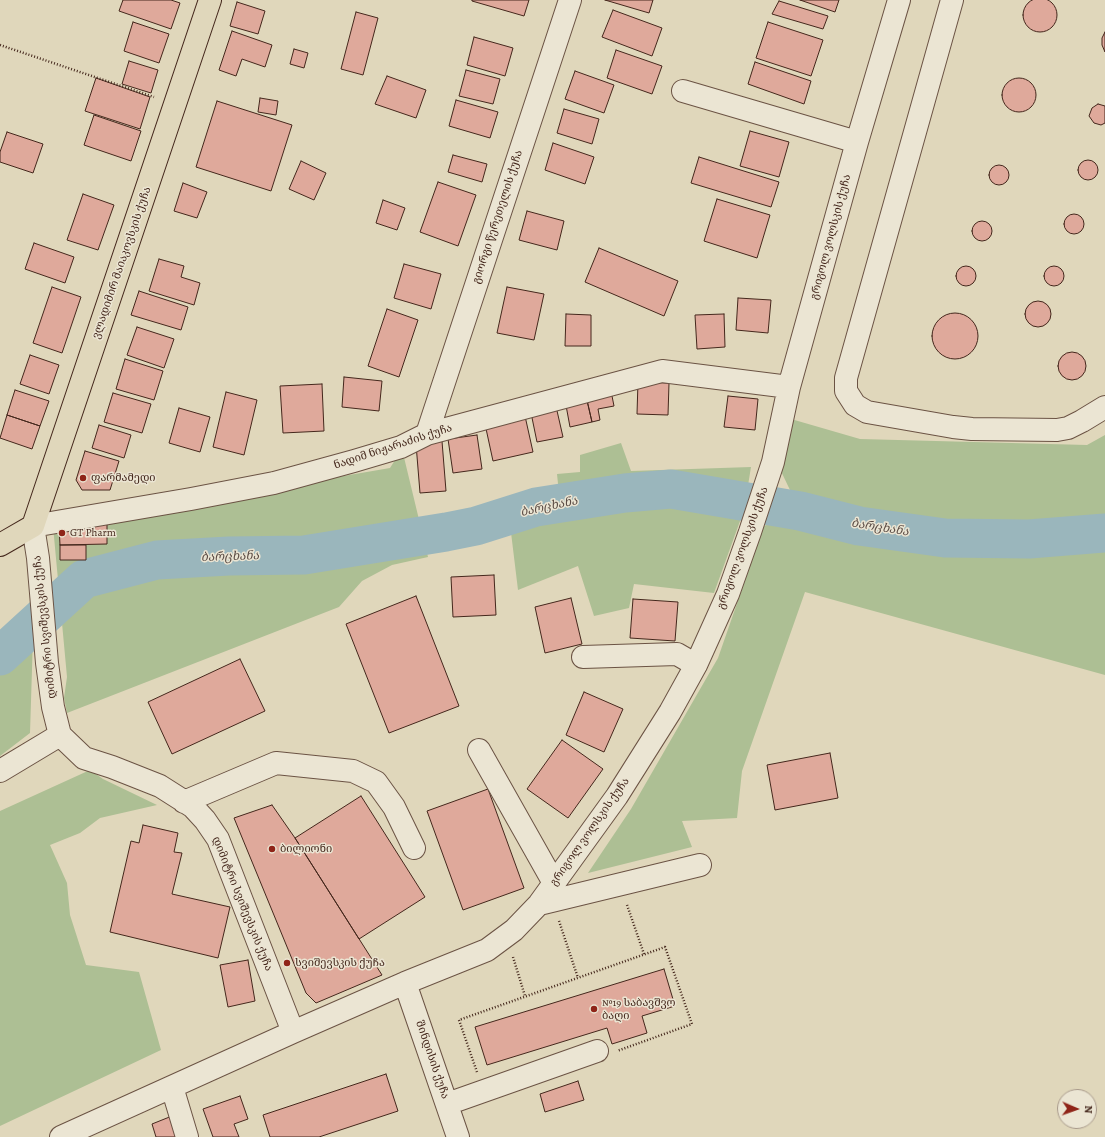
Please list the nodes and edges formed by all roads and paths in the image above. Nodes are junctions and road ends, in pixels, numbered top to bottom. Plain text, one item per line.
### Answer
1 (210, 0) edge
2 (570, 0) edge
3 (899, 0) edge
4 (952, 0) edge
5 (0, 45) edge
6 (682, 91) dead end
7 (175, 104) junction
8 (857, 142) junction
9 (789, 387) junction
10 (1105, 407) edge
11 (427, 434) junction
12 (33, 526) junction
13 (0, 545) edge
14 (583, 657) dead end
15 (696, 665) junction
16 (60, 735) junction
17 (479, 750) dead end
18 (0, 771) edge
19 (184, 802) junction
20 (414, 848) dead end
21 (700, 865) dead end
22 (620, 884) junction
23 (548, 896) junction
24 (506, 936) junction
25 (644, 954) junction
26 (578, 978) junction
27 (405, 983) junction
28 (525, 996) junction
29 (293, 1032) junction
30 (596, 1051) joint
31 (172, 1087) junction
32 (484, 1091) junction
33 (447, 1104) junction
34 (86, 1132) edge
35 (452, 1135) edge
36 (61, 1137) edge
37 (187, 1137) edge

1 - 7 main road, ვლადიმირ მაიაკოვსკის ქუჩა
2 - 11 street, გიორგი წერეთელის ქუჩა
3 - 8 street, გრიგოლ ვოლსკის ქუჩა
4 - 10 street
5 - 7 path
6 - 8 street
7 - 12 main road, ვლადიმირ მაიაკოვსკის ქუჩა
8 - 9 street, გრიგოლ ვოლსკის ქუჩა
9 - 11 street, ნადიმ ნიჟარაძის ქუჩა
9 - 15 street, გრიგოლ ვოლსკის ქუჩა
11 - 12 street, ნადიმ ნიჟარაძის ქუჩა
12 - 13 main road, ნადიმ ნიჟარაძის ქუჩა
12 - 16 street, დიმიტრი სვიშევსკის ქუჩა
14 - 15 street
15 - 23 street, გრიგოლ ვოლსკის ქუჩა
16 - 18 street
16 - 19 street, დიმიტრი სვიშევსკის ქუჩა
17 - 23 street
19 - 20 street
19 - 29 street, დიმიტრი სვიშევსკის ქუჩა
21 - 22 street
22 - 23 street
22 - 25 path
23 - 24 street, გრიგოლ ვოლსკის ქუჩა
23 - 26 path
24 - 27 street, გრიგოლ ვოლსკის ქუჩა
24 - 28 path
25 - 26 path
25 - 30 path
26 - 28 path
27 - 29 street
27 - 33 street, შინდისის ქუჩა
28 - 32 path
29 - 31 street
30 - 32 street
31 - 34 street
31 - 37 street
32 - 33 street
33 - 35 street, შინდისის ქუჩა
34 - 36 street

